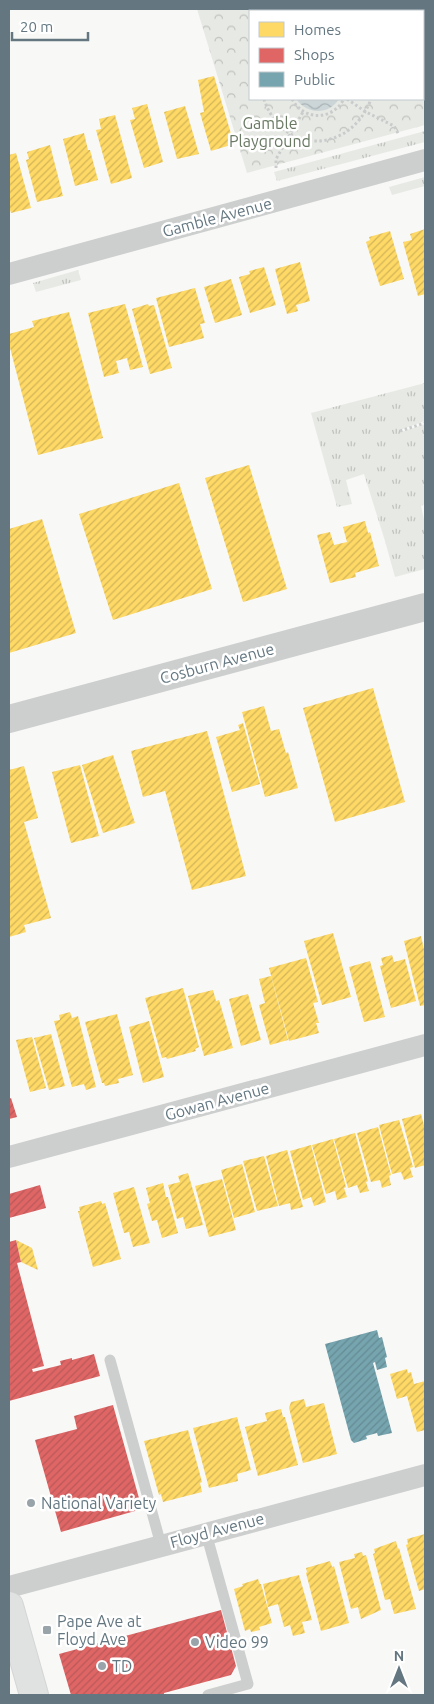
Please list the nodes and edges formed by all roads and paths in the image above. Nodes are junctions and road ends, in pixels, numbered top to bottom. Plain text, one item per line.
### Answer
1 (264, 100) edge
2 (293, 100) edge
3 (345, 100) edge
4 (348, 100) edge
5 (371, 100) edge
6 (303, 112) junction
7 (366, 112) junction
8 (290, 134) junction
9 (399, 134) dead end
10 (425, 160) edge
11 (276, 168) dead end
12 (9, 274) edge
13 (425, 423) edge
14 (400, 431) dead end
15 (425, 607) edge
16 (9, 719) edge
17 (425, 1045) edge
18 (9, 1157) edge
19 (110, 1360) dead end
20 (425, 1475) edge
21 (206, 1533) junction
22 (161, 1545) junction
23 (9, 1586) edge
24 (9, 1606) edge
25 (34, 1695) edge
26 (208, 1695) edge

1 - 8 path
2 - 6 path
3 - 6 path
4 - 7 path
5 - 7 path
6 - 8 path
7 - 8 path
7 - 9 path
8 - 11 path
10 - 12 street, Gamble Avenue
13 - 14 path
15 - 16 street, Cosburn Avenue
17 - 18 street, Gowan Avenue
19 - 22 lane
20 - 21 street, Floyd Avenue
21 - 22 street, Floyd Avenue
21 - 26 lane
22 - 23 street, Floyd Avenue
24 - 25 main road

